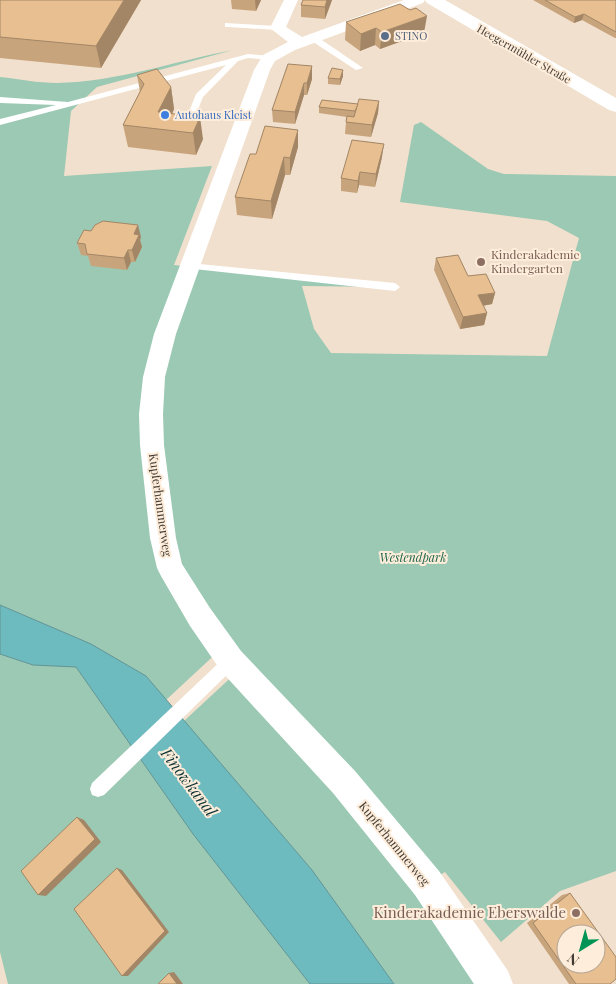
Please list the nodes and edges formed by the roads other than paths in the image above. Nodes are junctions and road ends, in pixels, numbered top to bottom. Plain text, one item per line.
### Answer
1 (291, 0) edge
2 (418, 0) edge
3 (433, 0) edge
4 (228, 25) dead end
5 (278, 28) junction
6 (306, 40) junction
7 (269, 58) junction
8 (235, 60) junction
9 (359, 68) dead end
10 (0, 100) edge
11 (76, 103) junction
12 (616, 106) edge
13 (0, 122) edge
14 (189, 122) edge
15 (189, 266) junction
16 (395, 287) dead end
17 (231, 661) junction
18 (98, 789) dead end
19 (495, 984) edge

1 - 5 street
2 - 6 street
3 - 12 main road, Heegermühler Straße
4 - 5 lane
5 - 6 street
6 - 7 street
6 - 9 lane
7 - 8 lane
7 - 15 street, Kupferhammerweg
8 - 11 lane
8 - 14 lane
10 - 11 lane
11 - 13 lane
15 - 16 lane
15 - 17 street, Kupferhammerweg
17 - 18 lane
17 - 19 street, Kupferhammerweg

